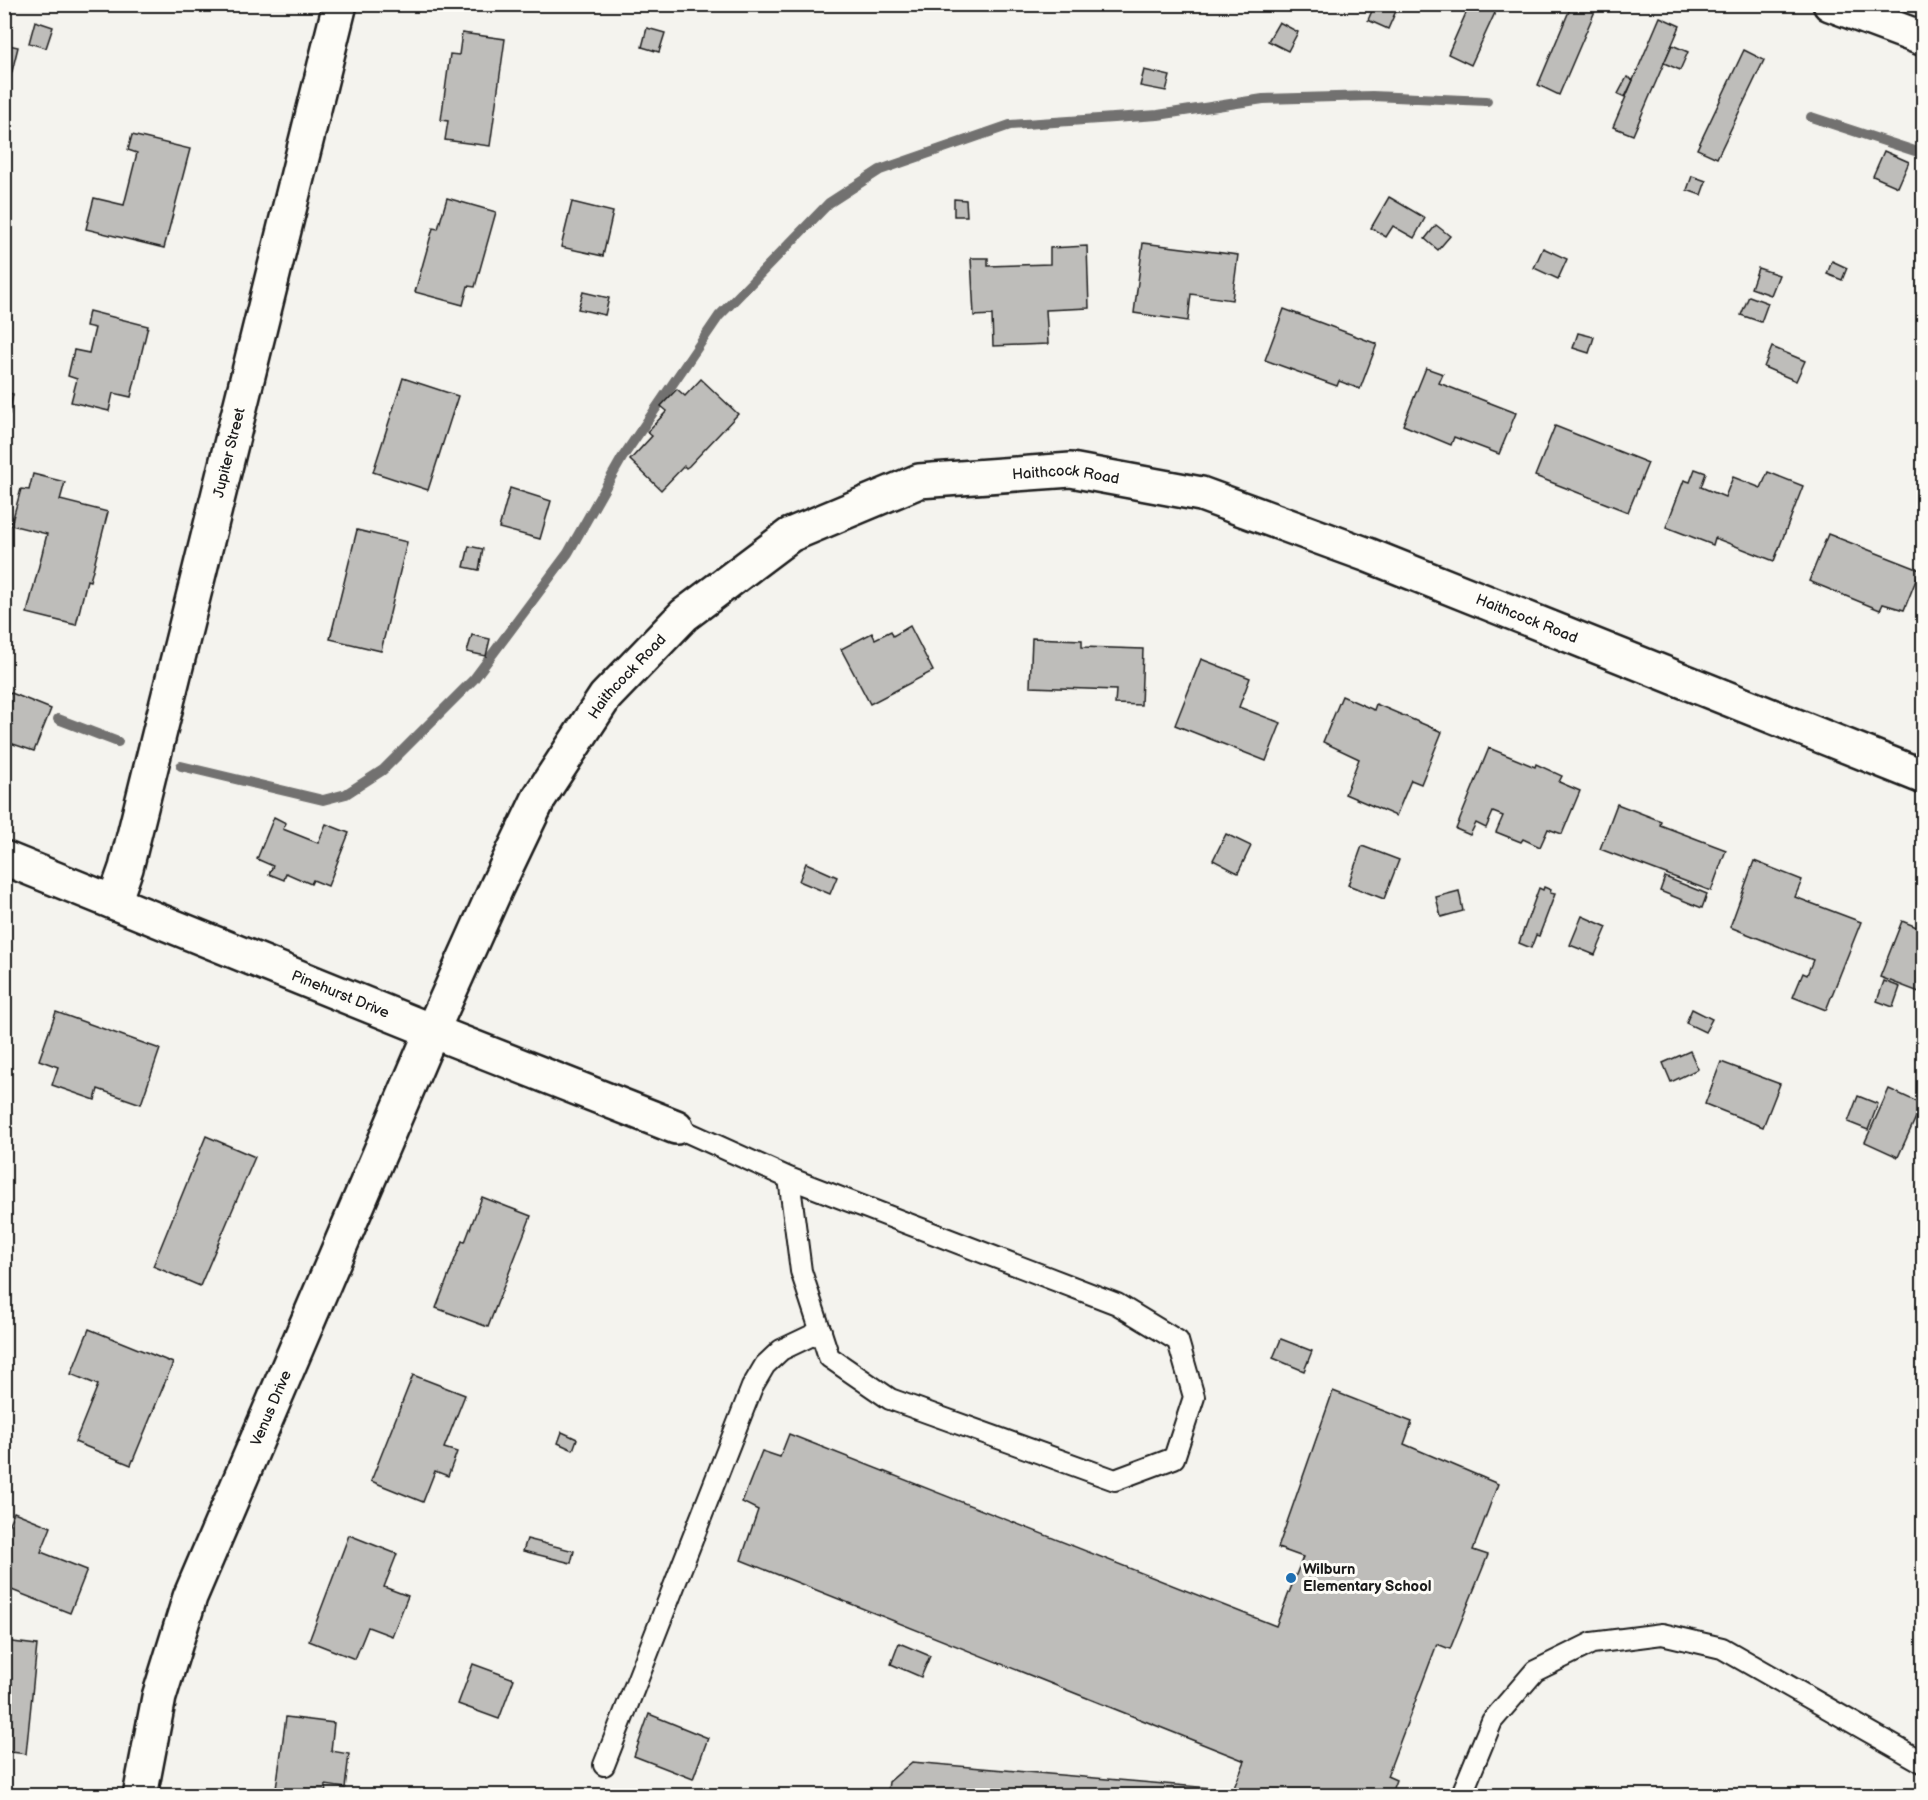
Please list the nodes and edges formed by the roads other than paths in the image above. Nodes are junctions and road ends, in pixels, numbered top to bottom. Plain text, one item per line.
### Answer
1 (340, 4) edge
2 (1830, 4) edge
3 (1923, 39) edge
4 (1923, 777) edge
5 (4, 858) edge
6 (114, 902) junction
7 (432, 1031) junction
8 (676, 1127) joint
9 (789, 1178) junction
10 (821, 1331) junction
11 (1923, 1763) edge
12 (603, 1765) dead end
13 (140, 1796) edge
14 (1461, 1796) edge

1 - 6 street, Jupiter Street
2 - 3 street
4 - 7 street, Haithcock Road
5 - 6 street, Pinehurst Drive
6 - 7 street, Pinehurst Drive
7 - 8 street, Pinehurst Drive
7 - 13 street, Venus Drive
8 - 9 lane
9 - 10 lane
9 - 10 lane
10 - 12 lane
11 - 14 lane

